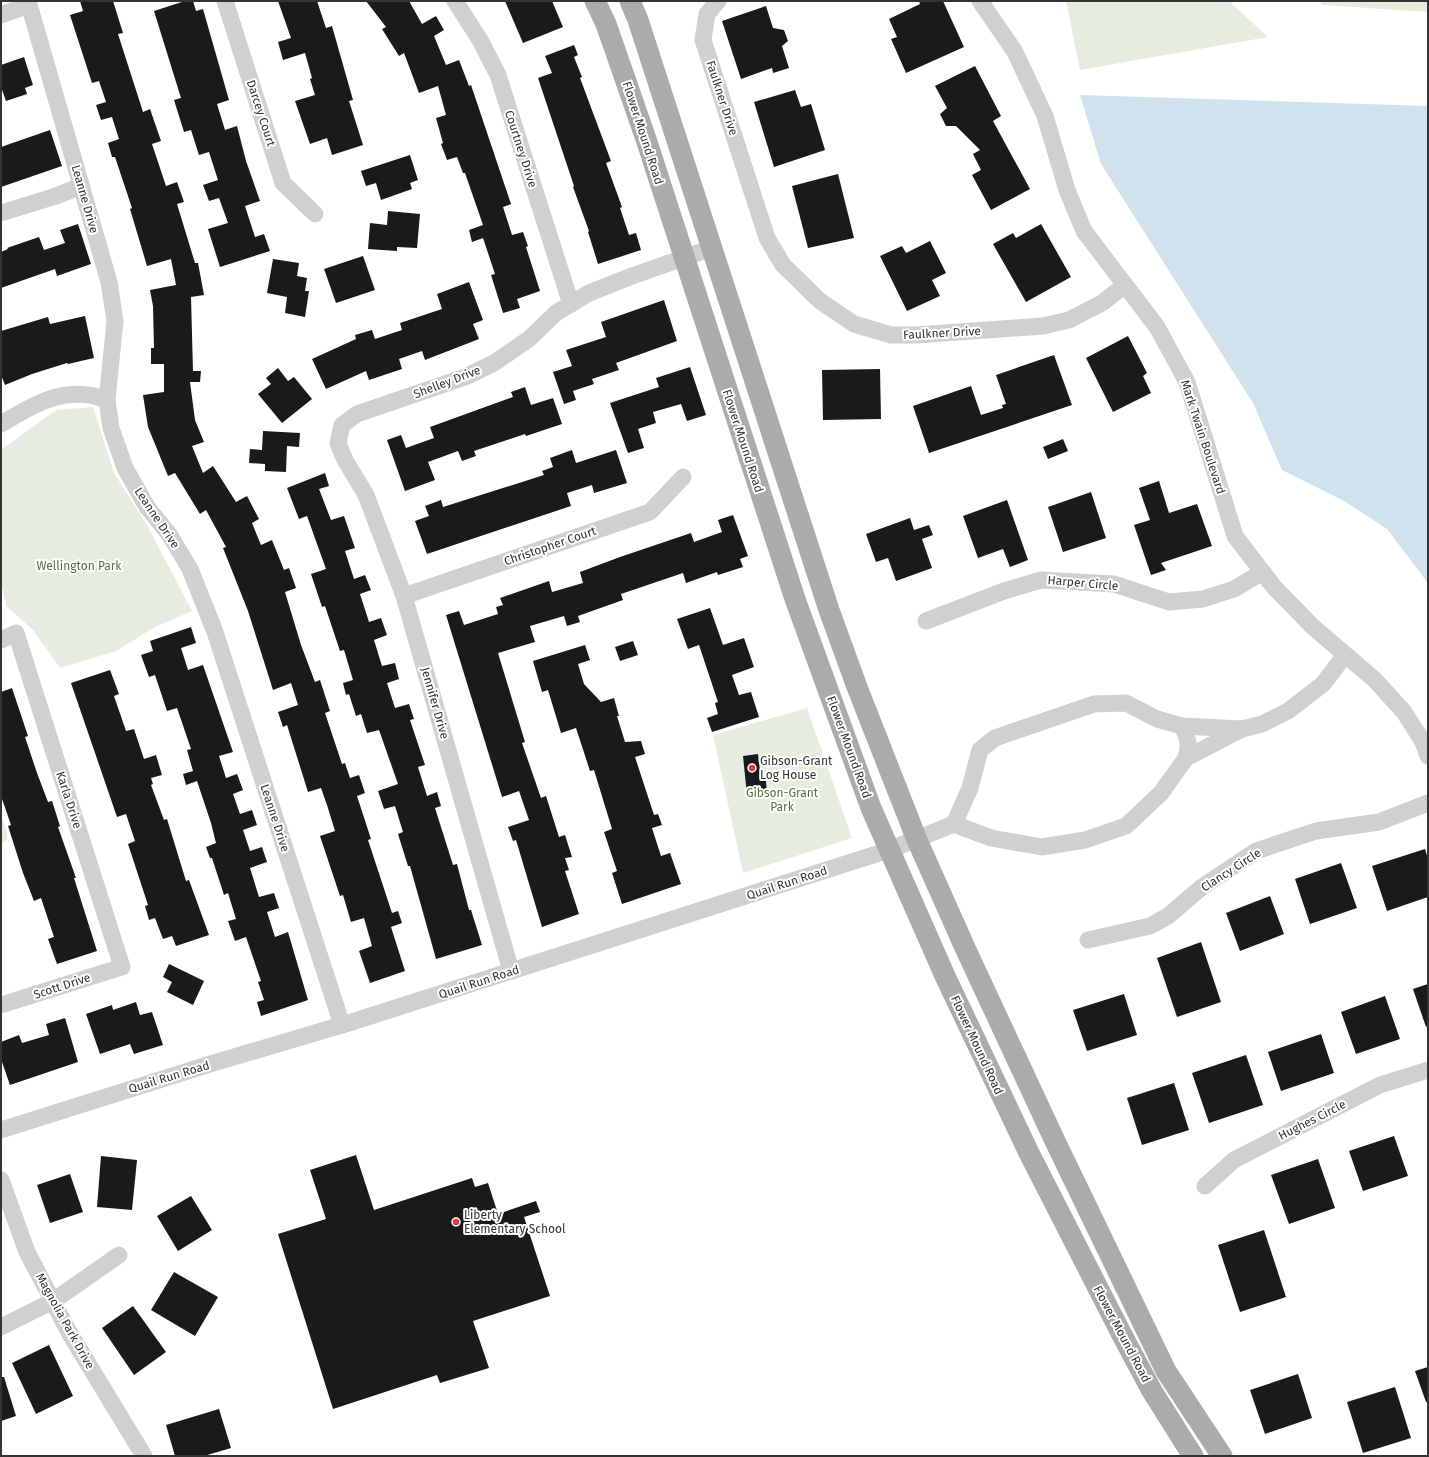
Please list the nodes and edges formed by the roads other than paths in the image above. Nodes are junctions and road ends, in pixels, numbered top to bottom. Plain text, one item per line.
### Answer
1 (225, 1) edge
2 (455, 1) edge
3 (595, 1) edge
4 (630, 1) edge
5 (718, 1) edge
6 (980, 1) edge
7 (28, 3) edge
8 (1, 15) edge
9 (81, 186) junction
10 (1, 213) edge
11 (314, 214) dead end
12 (712, 248) junction
13 (684, 257) junction
14 (1125, 285) junction
15 (571, 304) junction
16 (107, 400) junction
17 (1, 424) edge
18 (338, 443) joint
19 (683, 476) dead end
20 (1263, 572) junction
21 (404, 596) junction
22 (926, 621) dead end
23 (1, 640) edge
24 (1345, 655) junction
25 (1182, 726) junction
26 (1242, 729) junction
27 (1428, 756) edge
28 (1186, 758) junction
29 (1428, 803) edge
30 (954, 824) junction
31 (917, 840) junction
32 (889, 850) junction
33 (1088, 940) dead end
34 (122, 967) joint
35 (511, 971) junction
36 (1, 1005) edge
37 (342, 1025) junction
38 (1428, 1070) edge
39 (1, 1130) edge
40 (1, 1180) edge
41 (1205, 1186) dead end
42 (119, 1254) dead end
43 (53, 1301) junction
44 (1, 1327) edge
45 (144, 1456) edge
46 (1193, 1456) edge
47 (1222, 1456) edge

1 - 11 street, Darcey Court
2 - 15 street, Courtney Drive
3 - 13 main road, Flower Mound Road
4 - 12 main road, Flower Mound Road
5 - 14 street, Faulkner Drive
6 - 14 street, Mark Twain Boulevard
7 - 8 street
7 - 9 street, Leanne Drive
9 - 10 street
9 - 16 street, Leanne Drive
12 - 13 street, Shelley Drive
12 - 31 main road, Flower Mound Road
13 - 15 street, Shelley Drive
13 - 32 main road, Flower Mound Road
14 - 20 street, Mark Twain Boulevard
15 - 18 street, Shelley Drive
16 - 17 street
16 - 37 street, Leanne Drive
18 - 21 street, Jennifer Drive
19 - 21 street, Christopher Court
20 - 22 street, Harper Circle
20 - 24 street, Mark Twain Boulevard
21 - 35 street, Jennifer Drive
23 - 34 street, Karla Drive
24 - 26 street
24 - 27 street, Mark Twain Boulevard
25 - 26 street
25 - 28 street
25 - 30 street
26 - 28 street
28 - 30 street
29 - 33 street, Clancy Circle
30 - 31 street, Quail Run Road
31 - 32 street, Quail Run Road
31 - 47 main road, Flower Mound Road
32 - 35 street, Quail Run Road
32 - 46 main road, Flower Mound Road
34 - 36 street, Scott Drive
35 - 37 street, Quail Run Road
37 - 39 street, Quail Run Road
38 - 41 street, Hughes Circle
40 - 43 street, Magnolia Park Drive
42 - 43 street
43 - 44 street
43 - 45 street, Magnolia Park Drive

